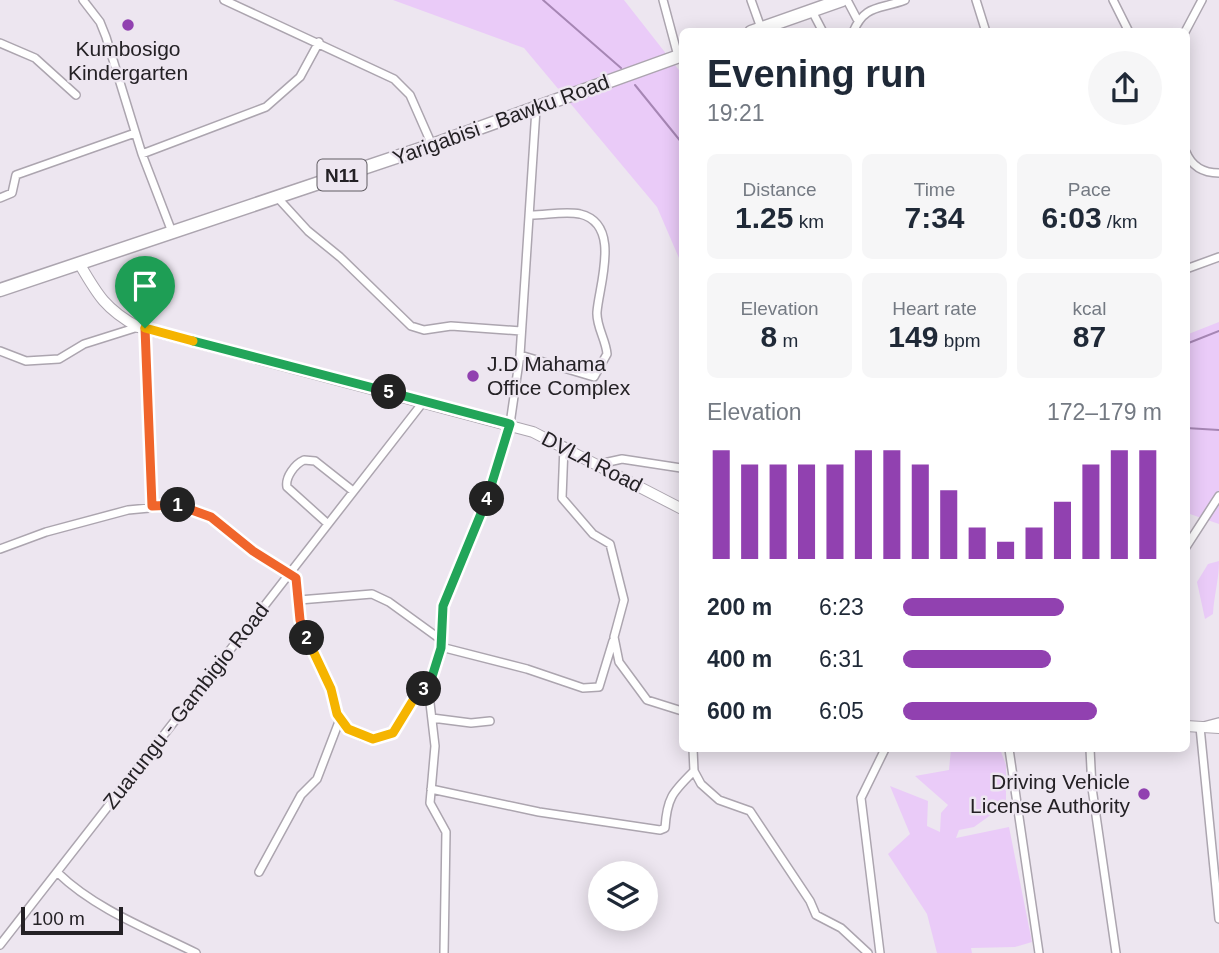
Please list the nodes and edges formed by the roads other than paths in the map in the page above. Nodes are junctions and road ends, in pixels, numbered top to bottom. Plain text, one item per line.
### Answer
1 (83, 0) edge
2 (224, 0) edge
3 (663, 0) edge
4 (751, 0) edge
5 (842, 0) edge
6 (848, 0) edge
7 (905, 0) edge
8 (976, 0) edge
9 (1113, 0) edge
10 (1202, 0) edge
11 (812, 11) junction
12 (857, 19) junction
13 (756, 28) edge
14 (762, 28) edge
15 (821, 28) edge
16 (854, 28) edge
17 (985, 28) edge
18 (1127, 28) edge
19 (1187, 28) edge
20 (319, 42) junction
21 (0, 43) edge
22 (679, 53) edge
23 (679, 56) edge
24 (76, 95) dead end
25 (536, 109) junction
26 (135, 133) junction
27 (432, 145) junction
28 (142, 154) junction
29 (1190, 161) edge
30 (1219, 173) edge
31 (276, 196) junction
32 (0, 198) edge
33 (531, 215) junction
34 (172, 232) junction
35 (1219, 257) edge
36 (79, 262) junction
37 (1190, 268) edge
38 (0, 290) edge
39 (142, 328) junction
40 (522, 331) junction
41 (0, 351) edge
42 (520, 355) junction
43 (424, 401) junction
44 (510, 424) junction
45 (564, 446) junction
46 (599, 464) junction
47 (679, 468) edge
48 (353, 491) junction
49 (1219, 496) edge
50 (152, 506) junction
51 (679, 507) edge
52 (328, 524) junction
53 (1190, 541) edge
54 (0, 549) edge
55 (289, 574) junction
56 (299, 600) junction
57 (614, 637) junction
58 (441, 643) junction
59 (428, 686) junction
60 (679, 711) edge
61 (432, 718) junction
62 (340, 719) junction
63 (490, 721) dead end
64 (1219, 722) edge
65 (1190, 726) edge
66 (1200, 727) junction
67 (1219, 729) edge
68 (693, 752) edge
69 (884, 752) edge
70 (1009, 752) edge
71 (1090, 752) edge
72 (694, 771) junction
73 (431, 789) junction
74 (259, 872) dead end
75 (58, 873) junction
76 (1219, 908) edge
77 (1219, 919) edge
78 (0, 945) edge
79 (196, 953) edge
80 (444, 953) edge
81 (868, 953) edge
82 (880, 953) edge
83 (1039, 953) edge
84 (1116, 953) edge

1 - 26 street
2 - 20 street
3 - 22 street
4 - 13 street
5 - 11 highway
6 - 12 street
7 - 12 street
8 - 17 street
9 - 18 street
10 - 19 street
11 - 14 highway
11 - 15 street
12 - 16 street
20 - 27 street
20 - 28 street
21 - 24 street
23 - 25 highway, Yarigabisi - Bawku Road / N11
25 - 27 highway, Yarigabisi - Bawku Road / N11
25 - 33 street
26 - 28 street
26 - 32 street
27 - 31 highway, Yarigabisi - Bawku Road / N11
28 - 34 street
29 - 30 street
31 - 34 highway, Yarigabisi - Bawku Road / N11
31 - 40 street
33 - 40 street
33 - 42 street
34 - 36 highway, Yarigabisi - Bawku Road / N11
35 - 37 street
36 - 38 highway, Yarigabisi - Bawku Road / N11
36 - 39 street, DVLA Road
39 - 41 street
39 - 43 street, DVLA Road
39 - 50 street
40 - 42 street
42 - 44 street
43 - 44 street, DVLA Road
43 - 48 street, Zuarungu - Gambigio Road
44 - 45 street, DVLA Road
44 - 58 street
45 - 46 street, DVLA Road
45 - 57 street
46 - 47 street
46 - 51 street, DVLA Road
48 - 52 street, Zuarungu - Gambigio Road
48 - 52 street
49 - 53 street
50 - 54 street
50 - 55 street
52 - 55 street, Zuarungu - Gambigio Road
55 - 56 street
55 - 75 street, Zuarungu - Gambigio Road
56 - 58 street
56 - 62 street
57 - 58 street
57 - 60 street
58 - 59 street
59 - 61 street
59 - 62 street
61 - 63 street
61 - 73 street
62 - 74 street
64 - 66 street
65 - 66 street
66 - 67 street
66 - 76 street
68 - 72 street
69 - 82 street
70 - 83 street
71 - 84 street
72 - 73 street
72 - 81 street
73 - 80 street
75 - 78 street, Zuarungu - Gambigio Road
75 - 79 street
76 - 77 street

